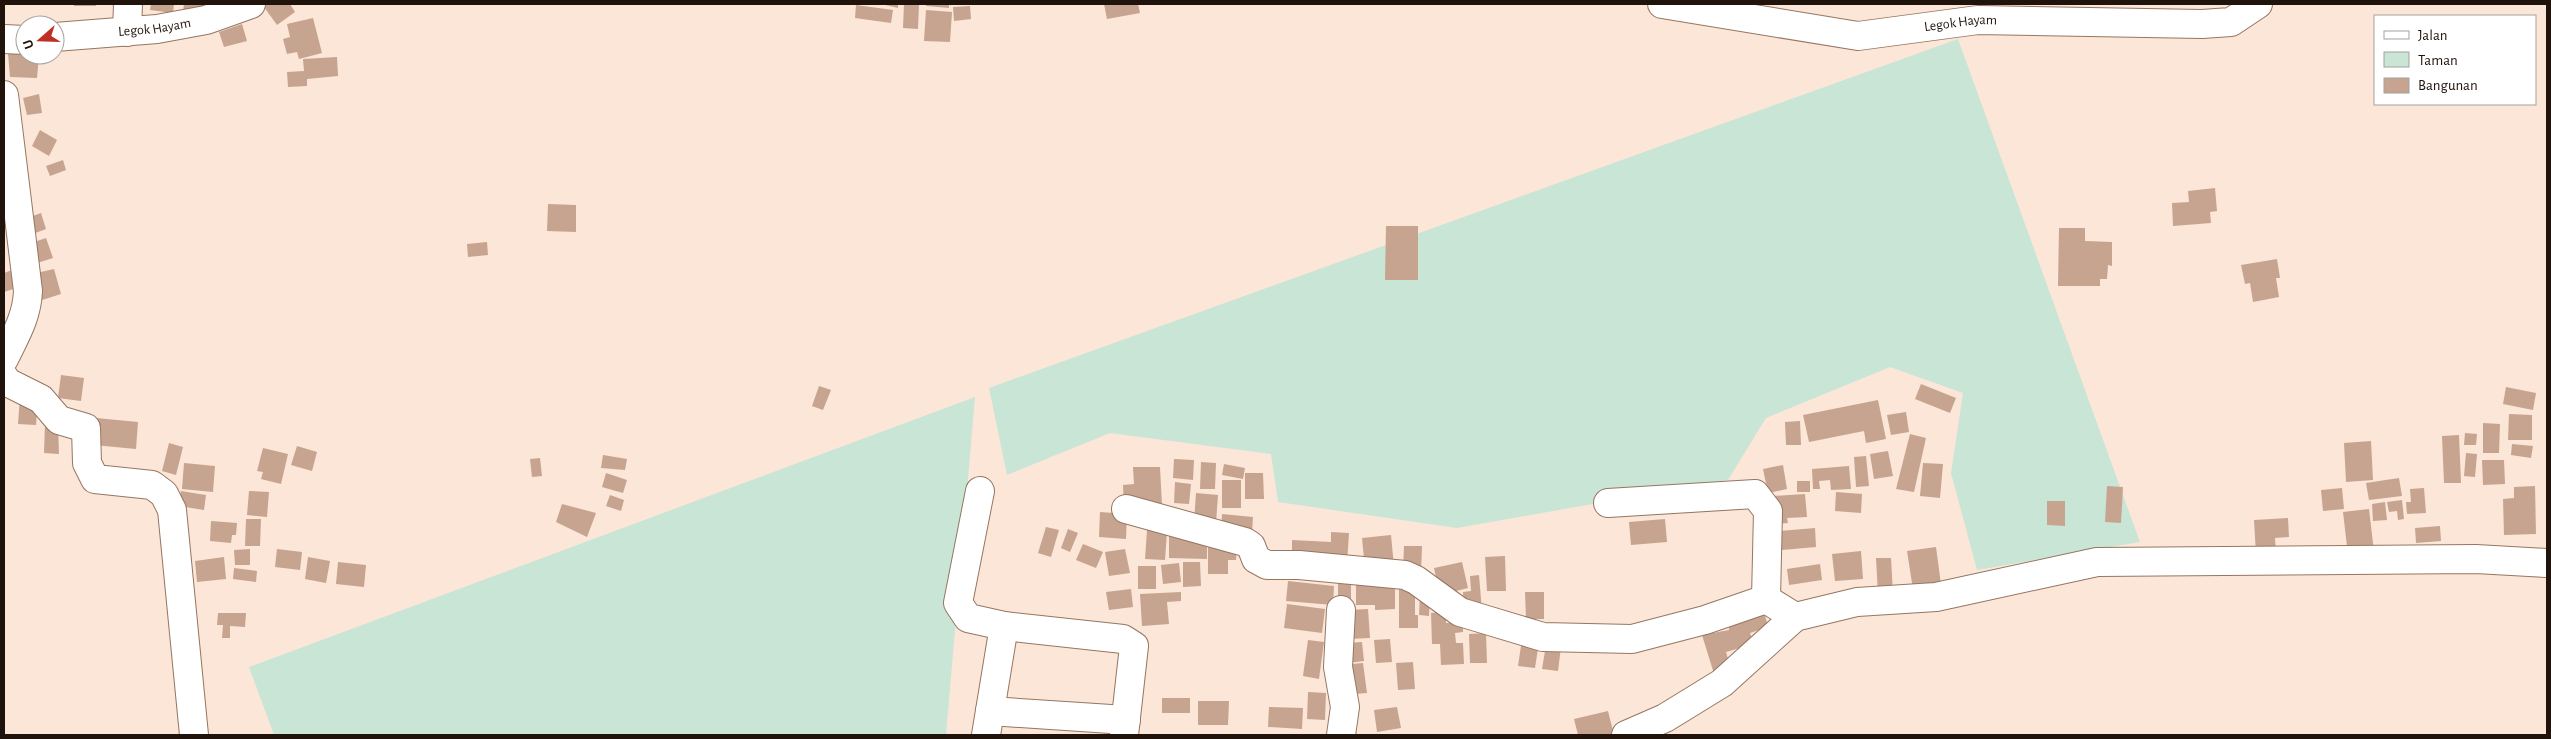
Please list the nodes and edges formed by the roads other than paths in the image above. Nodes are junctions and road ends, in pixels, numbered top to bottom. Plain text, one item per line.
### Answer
1 (128, 4) edge
2 (251, 4) edge
3 (1662, 4) edge
4 (2258, 4) edge
5 (127, 32) junction
6 (65, 36) edge
7 (4, 95) edge
8 (4, 359) edge
9 (4, 377) edge
10 (980, 491) dead end
11 (1608, 503) dead end
12 (1126, 509) dead end
13 (2547, 564) edge
14 (1766, 599) junction
15 (1341, 610) dead end
16 (1795, 617) junction
17 (1004, 626) junction
18 (988, 723) edge
19 (1125, 728) edge
20 (194, 735) edge
21 (1341, 735) edge
22 (1626, 735) edge

1 - 5 street
2 - 5 street, Legok Hayam
3 - 4 street, Legok Hayam
5 - 6 street, Legok Hayam
7 - 8 street
9 - 20 street
10 - 17 street
11 - 14 street
12 - 14 street
13 - 16 street
14 - 16 street
15 - 21 street
16 - 22 street
17 - 18 street
17 - 19 street
18 - 19 street

